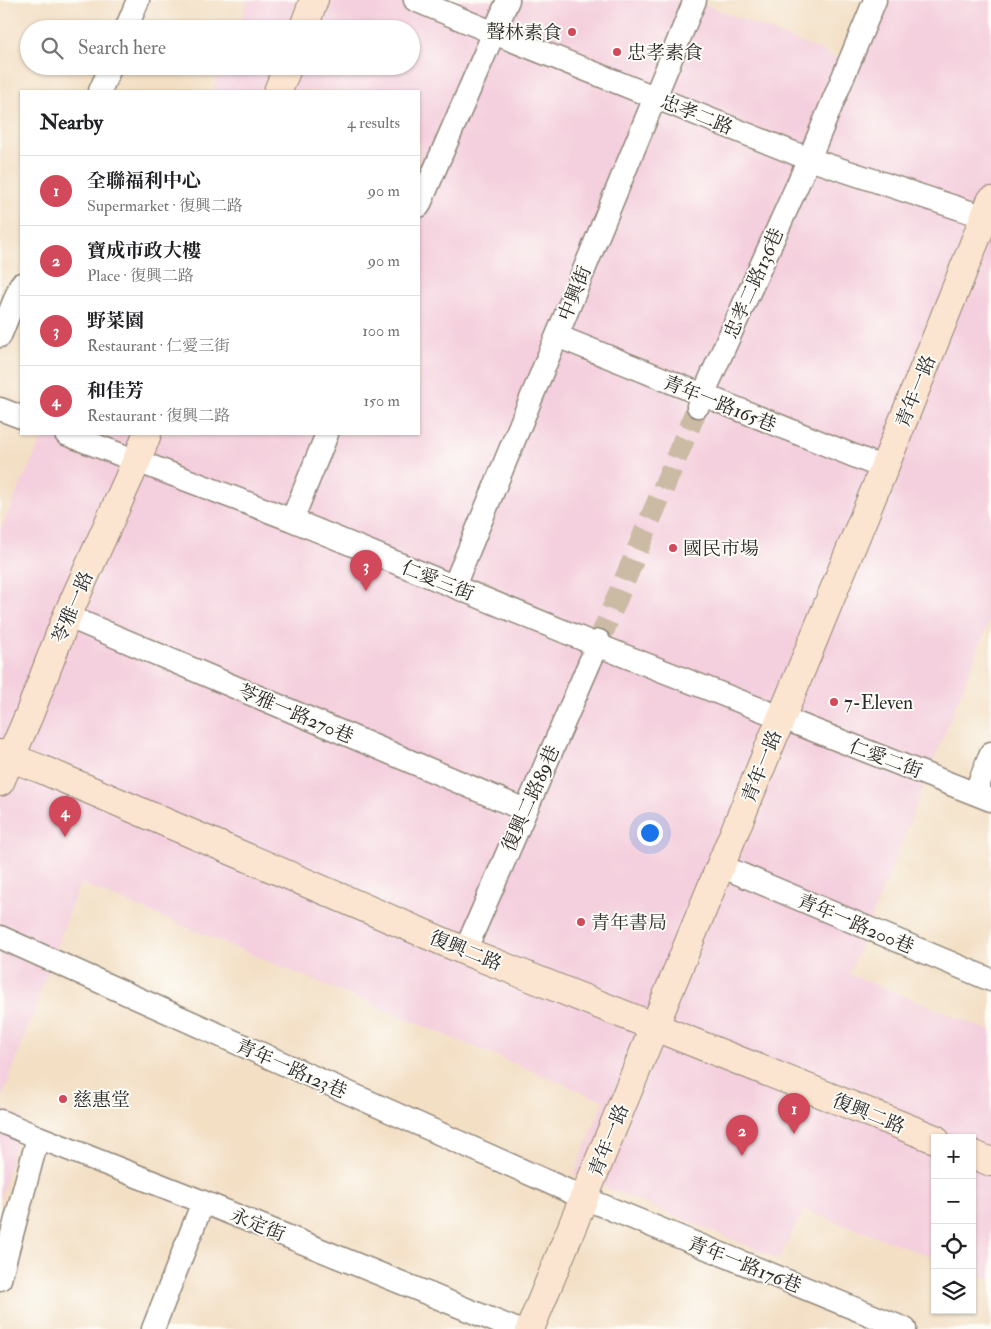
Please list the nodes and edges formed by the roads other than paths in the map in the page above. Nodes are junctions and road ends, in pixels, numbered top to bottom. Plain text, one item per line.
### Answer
1 (138, 0) edge
2 (314, 0) edge
3 (415, 0) edge
4 (508, 0) edge
5 (695, 0) edge
6 (875, 0) edge
7 (130, 20) edge
8 (306, 20) edge
9 (494, 33) junction
10 (107, 75) edge
11 (284, 75) edge
12 (100, 90) edge
13 (278, 90) edge
14 (655, 97) junction
15 (809, 159) junction
16 (420, 204) edge
17 (989, 212) edge
18 (20, 286) edge
19 (0, 336) edge
20 (556, 336) junction
21 (700, 401) junction
22 (0, 409) edge
23 (20, 417) edge
24 (69, 435) edge
25 (147, 435) edge
26 (326, 435) edge
27 (137, 460) junction
28 (884, 468) junction
29 (292, 520) junction
30 (454, 586) junction
31 (67, 616) junction
32 (598, 643) junction
33 (781, 717) junction
34 (991, 753) edge
35 (4, 764) edge
36 (983, 796) edge
37 (524, 810) junction
38 (721, 866) junction
39 (0, 937) edge
40 (464, 951) junction
41 (991, 980) edge
42 (655, 1027) junction
43 (0, 1121) edge
44 (931, 1137) edge
45 (38, 1138) junction
46 (976, 1156) edge
47 (991, 1162) edge
48 (584, 1198) junction
49 (203, 1202) junction
50 (0, 1280) edge
51 (153, 1329) edge
52 (515, 1329) edge
53 (530, 1329) edge
54 (906, 1329) edge

1 - 7 street
2 - 8 street
3 - 9 street, 忠孝二路
4 - 9 street
5 - 14 street, 中興街
6 - 15 street, 忠孝二路136巷
9 - 14 street, 忠孝二路
9 - 16 street
10 - 12 street
11 - 13 street
14 - 15 street, 忠孝二路
14 - 20 street, 中興街
15 - 17 street, 忠孝二路
15 - 21 street, 忠孝二路136巷
17 - 28 street, 青年一路
18 - 19 street
20 - 21 street, 青年一路165巷
20 - 30 street, 中興街
21 - 28 street, 青年一路165巷
22 - 23 street
24 - 27 street, 仁愛三街
25 - 27 street, 苓雅一路
26 - 29 street
27 - 29 street, 仁愛三街
27 - 31 street, 苓雅一路
28 - 33 street, 青年一路
29 - 30 street, 仁愛三街
30 - 32 street, 仁愛三街
31 - 35 street, 苓雅一路
31 - 37 street, 苓雅一路270巷
32 - 33 street, 仁愛三街
32 - 37 street, 復興二路89巷
33 - 36 street, 仁愛二街
33 - 38 street, 青年一路
34 - 36 street
35 - 40 street, 復興二路
37 - 40 street, 復興二路89巷
38 - 41 street, 青年一路200巷
38 - 42 street, 青年一路
39 - 48 street, 青年一路123巷
40 - 42 street, 復興二路
42 - 44 street, 復興二路
42 - 48 street, 青年一路
43 - 45 street, 永定街
45 - 49 street, 永定街
45 - 50 street
46 - 47 street
48 - 53 street, 青年一路
48 - 54 street, 青年一路176巷
49 - 51 street
49 - 52 street, 永定街

